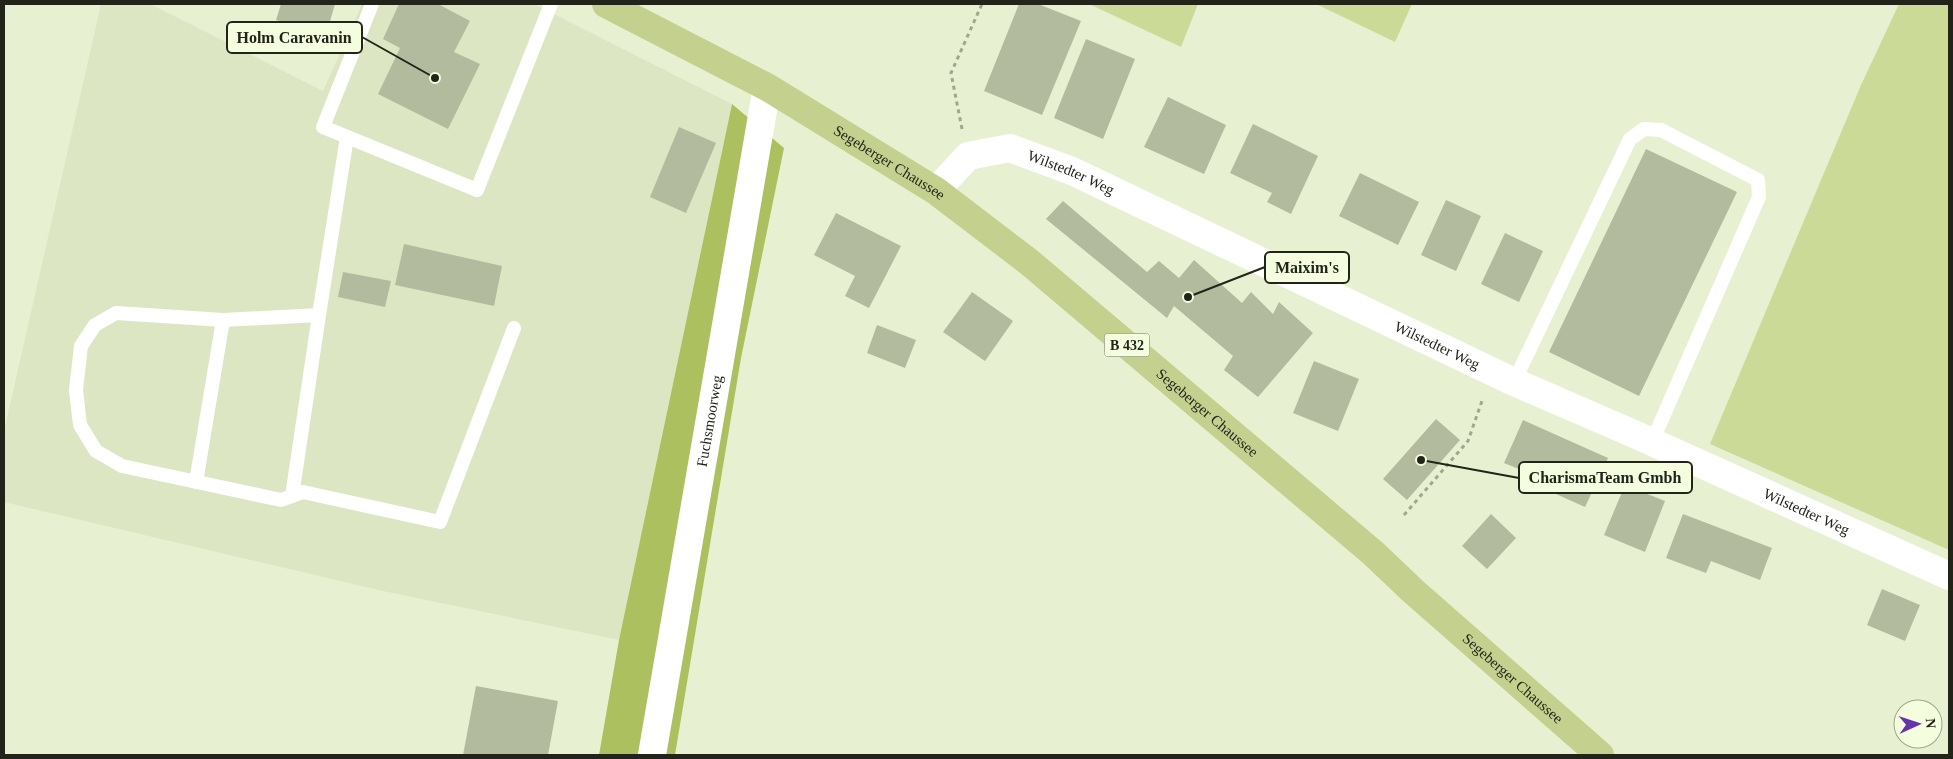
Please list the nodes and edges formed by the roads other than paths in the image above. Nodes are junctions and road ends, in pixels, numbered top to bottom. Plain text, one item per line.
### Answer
1 (372, 4) edge
2 (552, 4) edge
3 (606, 4) edge
4 (767, 87) junction
5 (347, 137) junction
6 (936, 192) junction
7 (319, 315) junction
8 (223, 320) junction
9 (514, 328) dead end
10 (1504, 376) junction
11 (1652, 442) junction
12 (196, 482) junction
13 (292, 496) junction
14 (1949, 576) edge
15 (652, 755) edge
16 (1600, 755) edge

1 - 5 lane
2 - 5 lane
3 - 4 main road, Segeberger Chaussee / B 432
4 - 6 main road, Segeberger Chaussee / B 432
4 - 15 street, Fuchsmoorweg
5 - 7 lane
6 - 10 street, Wilstedter Weg
6 - 16 main road, Segeberger Chaussee / B 432
7 - 8 lane
7 - 13 lane
8 - 12 lane
8 - 12 lane
9 - 13 lane
10 - 11 street, Wilstedter Weg
10 - 11 lane
11 - 14 street, Wilstedter Weg
12 - 13 lane

